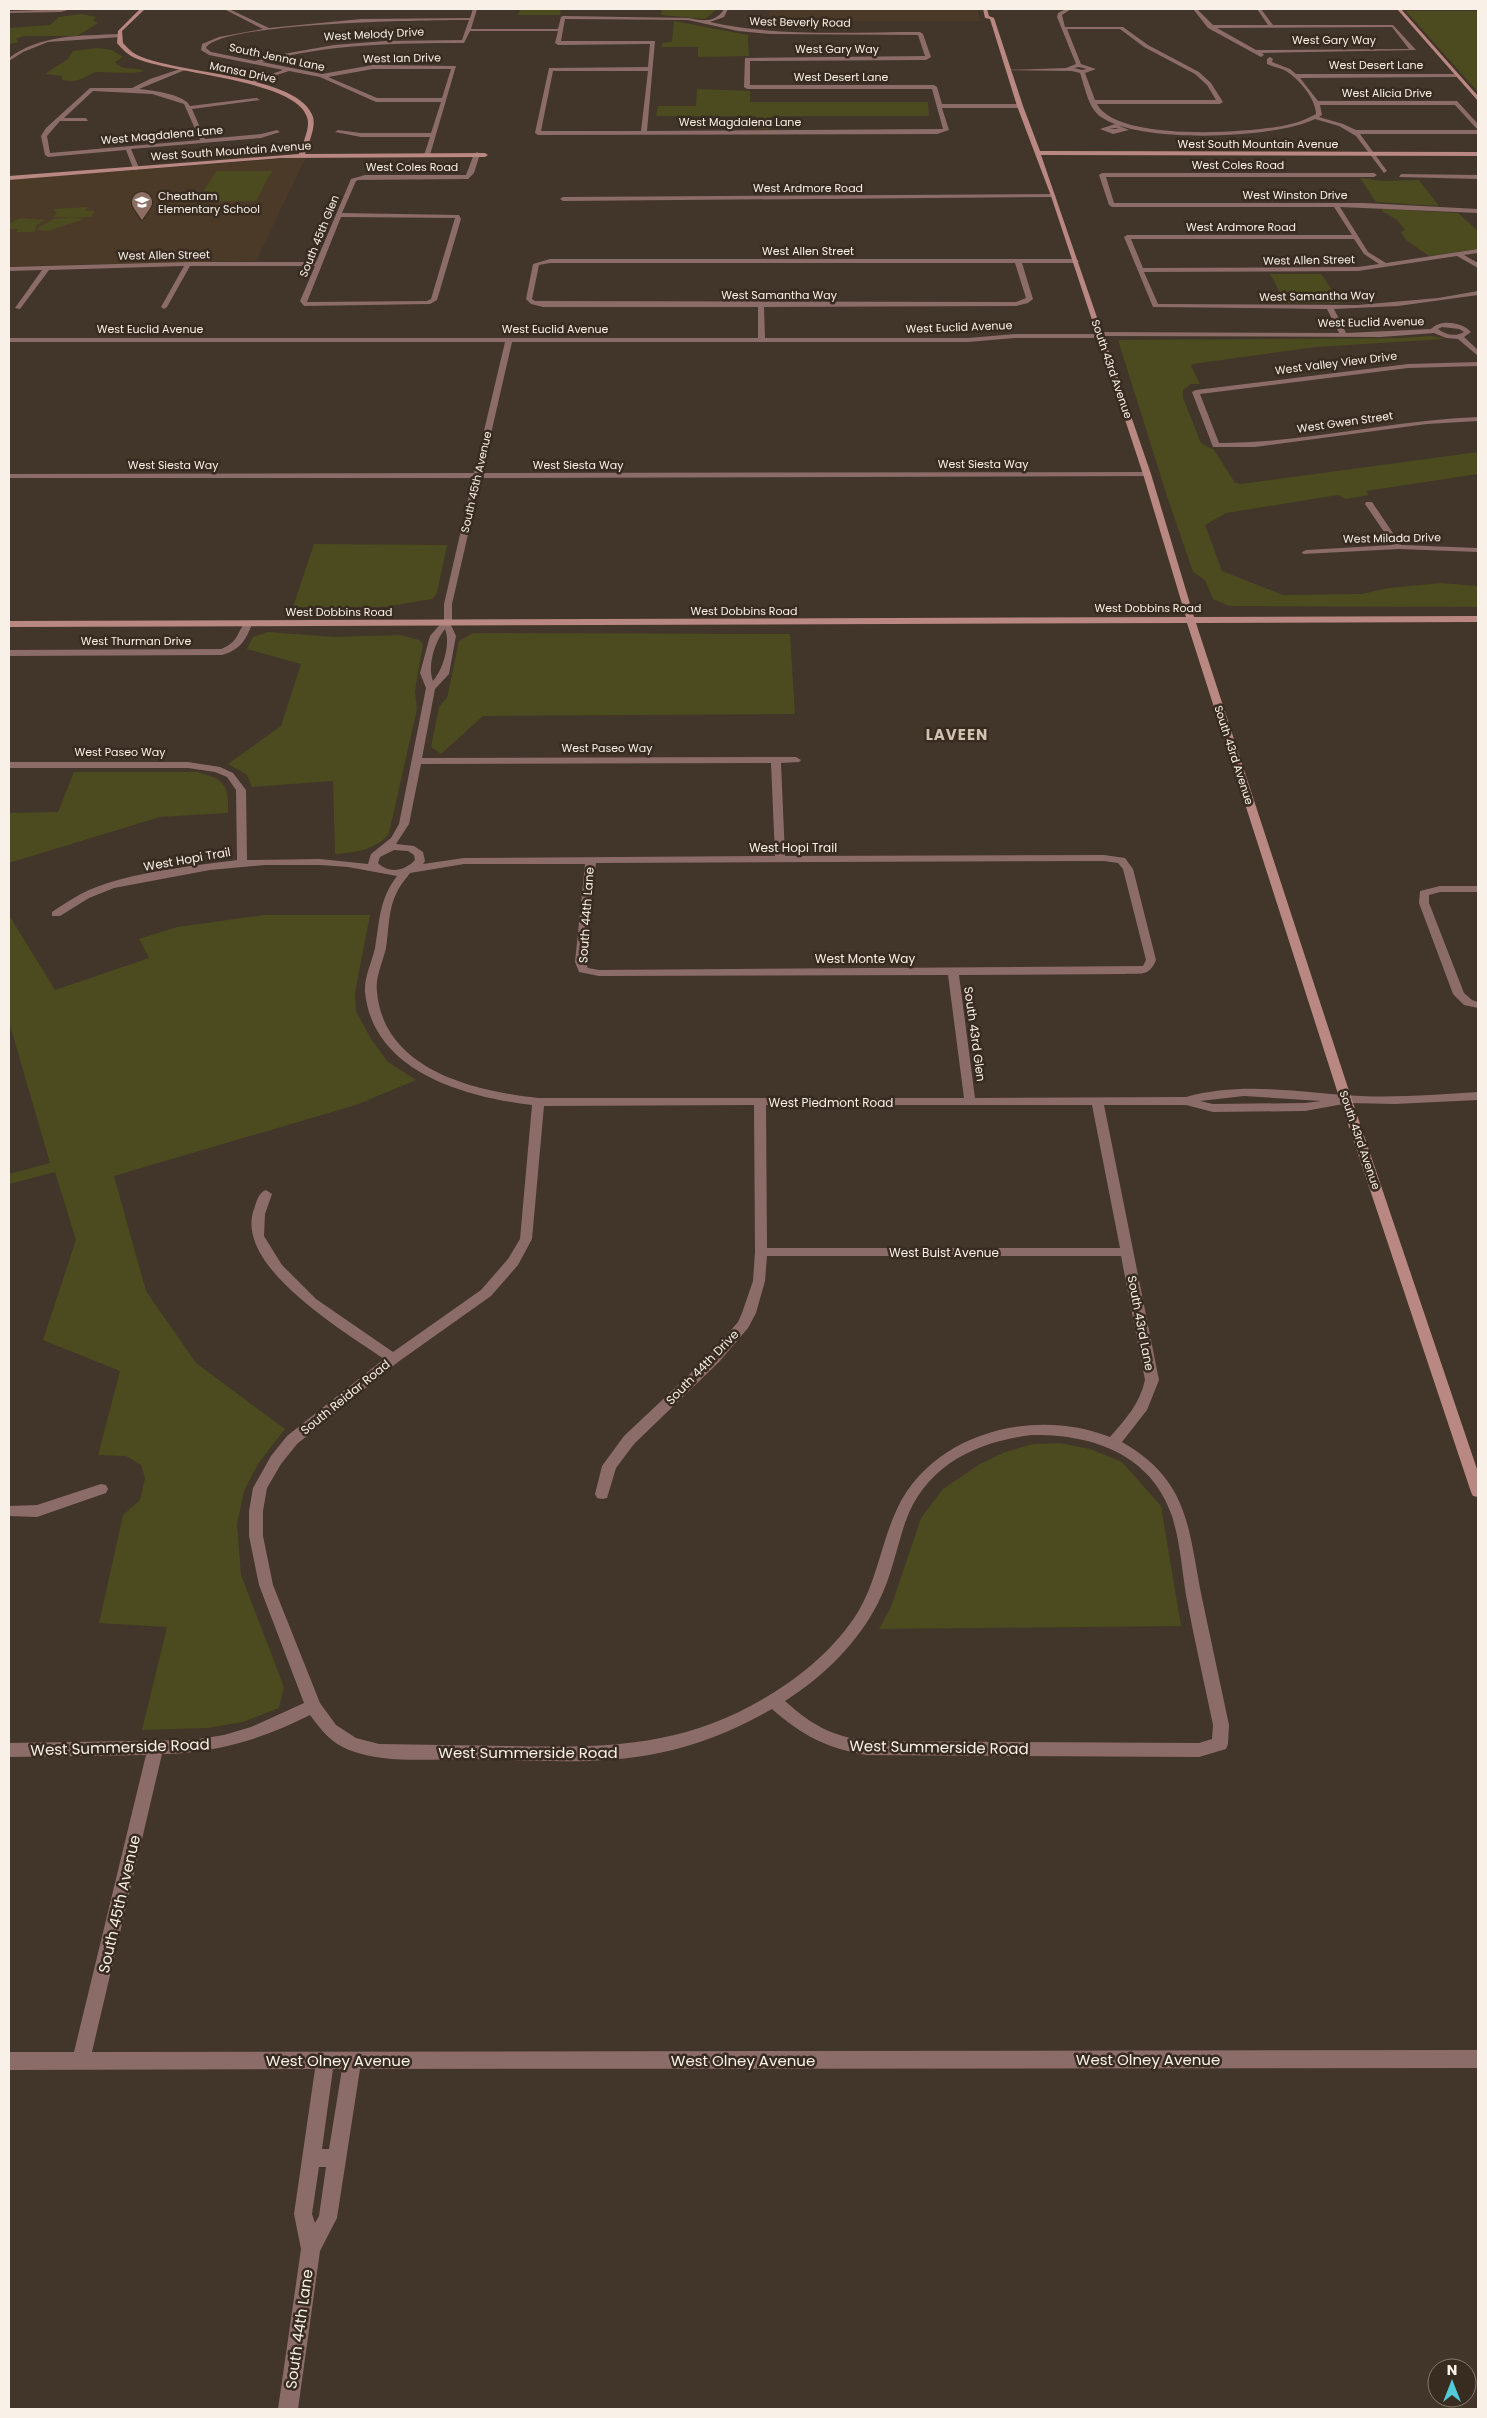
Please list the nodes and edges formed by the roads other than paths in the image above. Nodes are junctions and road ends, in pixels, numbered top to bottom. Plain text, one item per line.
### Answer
1 (143, 9) edge
2 (238, 9) edge
3 (475, 9) edge
4 (726, 9) edge
5 (985, 9) edge
6 (1069, 9) edge
7 (1195, 9) edge
8 (1259, 9) edge
9 (1399, 9) edge
10 (68, 10) edge
11 (227, 10) edge
12 (9, 12) edge
13 (472, 19) junction
14 (707, 22) junction
15 (1271, 26) junction
16 (1210, 27) junction
17 (1063, 28) junction
18 (268, 29) junction
19 (468, 30) junction
20 (560, 30) junction
21 (119, 36) junction
22 (1255, 52) junction
23 (926, 58) joint
24 (9, 60) edge
25 (257, 62) junction
26 (1080, 65) junction
27 (1008, 68) junction
28 (1069, 68) junction
29 (290, 69) junction
30 (650, 69) junction
31 (182, 70) junction
32 (1082, 72) junction
33 (1456, 75) junction
34 (322, 76) junction
35 (1295, 76) junction
36 (251, 83) junction
37 (747, 87) joint
38 (132, 90) junction
39 (1478, 99) edge
40 (257, 100) dead end
41 (444, 100) junction
42 (1095, 102) junction
43 (1317, 103) junction
44 (940, 106) junction
45 (1020, 106) junction
46 (189, 108) junction
47 (1316, 118) junction
48 (59, 119) junction
49 (86, 120) dead end
50 (1478, 127) edge
51 (277, 132) dead end
52 (338, 132) dead end
53 (644, 132) junction
54 (1356, 132) junction
55 (1478, 132) edge
56 (433, 135) junction
57 (203, 141) junction
58 (128, 148) junction
59 (1039, 153) junction
60 (426, 154) junction
61 (477, 154) junction
62 (485, 154) dead end
63 (1373, 154) junction
64 (1478, 154) edge
65 (302, 155) junction
66 (136, 168) junction
67 (1384, 171) junction
68 (1374, 175) junction
69 (1400, 176) junction
70 (1478, 177) edge
71 (9, 178) edge
72 (357, 178) joint
73 (1386, 179) dead end
74 (1394, 179) dead end
75 (1054, 196) junction
76 (563, 199) dead end
77 (1112, 204) joint
78 (1336, 205) junction
79 (1478, 212) edge
80 (338, 215) junction
81 (1355, 236) junction
82 (1478, 251) edge
83 (1458, 254) junction
84 (1018, 261) junction
85 (1076, 261) junction
86 (188, 264) junction
87 (319, 264) junction
88 (1386, 266) junction
89 (1478, 266) edge
90 (47, 268) junction
91 (9, 269) edge
92 (1140, 270) junction
93 (1478, 293) edge
94 (532, 303) joint
95 (760, 305) junction
96 (164, 307) dead end
97 (1329, 307) junction
98 (18, 308) dead end
99 (1478, 327) edge
100 (1465, 328) junction
101 (1435, 332) junction
102 (1100, 335) junction
103 (1344, 335) junction
104 (1460, 337) junction
105 (9, 340) edge
106 (508, 340) junction
107 (762, 340) junction
108 (1478, 354) edge
109 (1478, 364) edge
110 (1478, 419) edge
111 (1216, 445) joint
112 (1147, 474) junction
113 (9, 476) edge
114 (478, 476) junction
115 (1369, 504) dead end
116 (1399, 547) junction
117 (1478, 550) edge
118 (1306, 552) dead end
119 (1191, 619) junction
120 (1478, 619) edge
121 (9, 624) edge
122 (248, 624) junction
123 (447, 624) junction
124 (9, 652) edge
125 (431, 688) junction
126 (776, 760) junction
127 (796, 760) dead end
128 (418, 761) junction
129 (9, 765) edge
130 (404, 824) junction
131 (381, 851) junction
132 (416, 852) junction
133 (590, 859) junction
134 (780, 859) junction
135 (464, 860) junction
136 (330, 861) junction
137 (242, 862) junction
138 (377, 869) junction
139 (410, 869) junction
140 (1478, 889) edge
141 (390, 894) junction
142 (56, 914) dead end
143 (1147, 969) joint
144 (583, 970) joint
145 (953, 971) junction
146 (1473, 1004) edge
147 (1478, 1096) edge
148 (1346, 1100) junction
149 (970, 1101) junction
150 (1097, 1101) junction
151 (538, 1102) junction
152 (760, 1102) junction
153 (266, 1194) dead end
154 (761, 1252) junction
155 (1126, 1252) junction
156 (393, 1359) junction
157 (1114, 1442) junction
158 (1476, 1477) edge
159 (101, 1489) dead end
160 (1478, 1492) edge
161 (602, 1494) dead end
162 (9, 1511) edge
163 (774, 1701) junction
164 (313, 1706) junction
165 (352, 1744) joint
166 (156, 1748) junction
167 (9, 1750) edge
168 (1478, 2059) edge
169 (81, 2060) junction
170 (325, 2060) junction
171 (352, 2060) junction
172 (9, 2061) edge
173 (310, 2158) junction
174 (337, 2158) junction
175 (310, 2249) junction
176 (288, 2409) edge

1 - 21 street
2 - 11 street
3 - 13 street
4 - 14 street
5 - 27 street, South 43rd Avenue
6 - 17 street
7 - 16 street
8 - 15 street
9 - 33 street
10 - 12 street
11 - 18 street
13 - 18 street
13 - 19 street
14 - 20 street, West Beverly Road
14 - 23 street, West Beverly Road
15 - 16 street
15 - 22 street, West Gary Way
16 - 22 street
17 - 26 street
17 - 42 street
18 - 25 street, South Jenna Lane
19 - 20 street
19 - 25 street, West Melody Drive
20 - 30 street
21 - 24 street
21 - 31 street, Mansa Drive
22 - 35 street
23 - 37 street, West Gary Way
25 - 29 street, South Jenna Lane
26 - 28 street
26 - 32 street
27 - 28 street
27 - 45 street, South 43rd Avenue
28 - 32 street
29 - 34 street, South Jenna Lane
29 - 36 street
30 - 53 street
30 - 53 street, West Magdalena Lane
31 - 36 street, Mansa Drive
31 - 38 street
32 - 42 street
33 - 35 street, West Desert Lane
33 - 39 street
34 - 41 street, South Jenna Lane
34 - 41 street, West Ian Drive
35 - 43 street
36 - 65 street, Mansa Drive
37 - 44 street, West Desert Lane
38 - 46 street
38 - 48 street
40 - 46 street
41 - 56 street
42 - 47 street
43 - 47 street
43 - 50 street, West Alicia Drive
44 - 45 street
44 - 53 street, West Magdalena Lane
45 - 59 street, South 43rd Avenue
46 - 57 street
47 - 54 street
48 - 49 street
48 - 58 street, West Magdalena Lane
51 - 57 street, West Magdalena Lane
52 - 56 street
54 - 55 street
54 - 63 street
56 - 60 street
57 - 58 street, West Magdalena Lane
58 - 66 street
59 - 63 street, West South Mountain Avenue
59 - 75 street, South 43rd Avenue
60 - 61 street, West South Mountain Avenue
60 - 65 street, West South Mountain Avenue
61 - 62 street, West South Mountain Avenue
61 - 72 street, West Coles Road
63 - 64 street, West South Mountain Avenue
63 - 67 street
65 - 66 street, West South Mountain Avenue
66 - 71 street, West South Mountain Avenue
67 - 68 street, West Coles Road
67 - 69 street
68 - 73 street, West Coles Road
68 - 77 street, West Coles Road
69 - 70 street
69 - 74 street
72 - 80 street, South 45th Glen
75 - 76 street, West Ardmore Road
75 - 85 street, South 43rd Avenue
77 - 78 street, West Winston Drive
78 - 79 street, West Winston Drive
78 - 81 street
80 - 87 street, South 45th Glen
80 - 87 street, South 45th Glen
81 - 88 street
81 - 92 street, West Ardmore Road
82 - 83 street, West Allen Street
83 - 88 street, West Allen Street
83 - 89 street
84 - 85 street, West Allen Street
84 - 94 street, West Allen Street
84 - 95 street, West Samantha Way
85 - 102 street, South 43rd Avenue
86 - 87 street, West Allen Street
86 - 90 street, West Allen Street
86 - 96 street
88 - 92 street, West Allen Street
90 - 91 street, West Allen Street
90 - 98 street
92 - 97 street, West Samantha Way
93 - 97 street, West Samantha Way
94 - 95 street, West Samantha Way
95 - 107 street
97 - 103 street
99 - 100 street, West Euclid Avenue
100 - 101 street, West Euclid Avenue
100 - 104 street
101 - 103 street, West Euclid Avenue
101 - 104 street, West Euclid Avenue
102 - 103 street, West Euclid Avenue
102 - 107 street, West Euclid Avenue
102 - 112 street, South 43rd Avenue
104 - 108 street
105 - 106 street, West Euclid Avenue
106 - 107 street, West Euclid Avenue
106 - 114 street, South 45th Avenue
109 - 111 street, West Valley View Drive
110 - 111 street, West Gwen Street
112 - 114 street, West Siesta Way
112 - 119 street, South 43rd Avenue
113 - 114 street, West Siesta Way
114 - 123 street, South 45th Avenue
115 - 116 street
116 - 117 street, West Milada Drive
116 - 118 street, West Milada Drive
119 - 120 street, West Dobbins Road
119 - 123 street, West Dobbins Road
119 - 148 street, South 43rd Avenue
121 - 122 street, West Dobbins Road
122 - 123 street, West Dobbins Road
122 - 124 street, West Thurman Drive
123 - 125 street, South 45th Avenue
123 - 125 street, South 45th Avenue
125 - 128 street, South 45th Avenue
126 - 127 street, West Paseo Way
126 - 128 street, West Paseo Way
126 - 134 street
128 - 130 street, South 45th Avenue
129 - 137 street, West Paseo Way
130 - 131 street, South 45th Avenue
130 - 132 street
131 - 132 street, West Hopi Trail
131 - 136 street, West Hopi Trail
131 - 138 street
132 - 135 street, West Hopi Trail
132 - 139 street
133 - 134 street, West Hopi Trail
133 - 135 street, West Hopi Trail
133 - 144 street, South 44th Lane
134 - 143 street, West Hopi Trail
135 - 139 street, West Hopi Trail
136 - 137 street, West Hopi Trail
136 - 138 street, West Hopi Trail
137 - 142 street, West Hopi Trail
138 - 139 street, West Hopi Trail
138 - 141 street
139 - 141 street
140 - 146 street
141 - 151 street, West Piedmont Road
143 - 145 street, West Monte Way
144 - 145 street, West Monte Way
145 - 149 street, South 43rd Glen
147 - 148 street, West Piedmont Road
148 - 150 street, West Piedmont Road
148 - 158 street, South 43rd Avenue
149 - 150 street, West Piedmont Road
149 - 152 street, West Piedmont Road
150 - 155 street, South 43rd Lane
151 - 152 street, West Piedmont Road
151 - 156 street, South Reidar Road
152 - 154 street, South 44th Drive
153 - 156 street
154 - 155 street, West Buist Avenue
154 - 161 street, South 44th Drive
155 - 157 street, South 43rd Lane
156 - 164 street, South Reidar Road
157 - 163 street
157 - 163 street, West Summerside Road
158 - 160 street, South 43rd Avenue
159 - 162 street
163 - 165 street, West Summerside Road
164 - 165 street, South Reidar Road
164 - 166 street, West Summerside Road
166 - 167 street, West Summerside Road
166 - 169 street, South 45th Avenue
168 - 171 street, West Olney Avenue
169 - 170 street, West Olney Avenue
169 - 172 street, West Olney Avenue
170 - 171 street, West Olney Avenue
170 - 173 street, South 44th Lane
171 - 174 street, South 44th Lane
173 - 174 street
173 - 175 street, South 44th Lane
174 - 175 street, South 44th Lane
175 - 176 street, South 44th Lane

